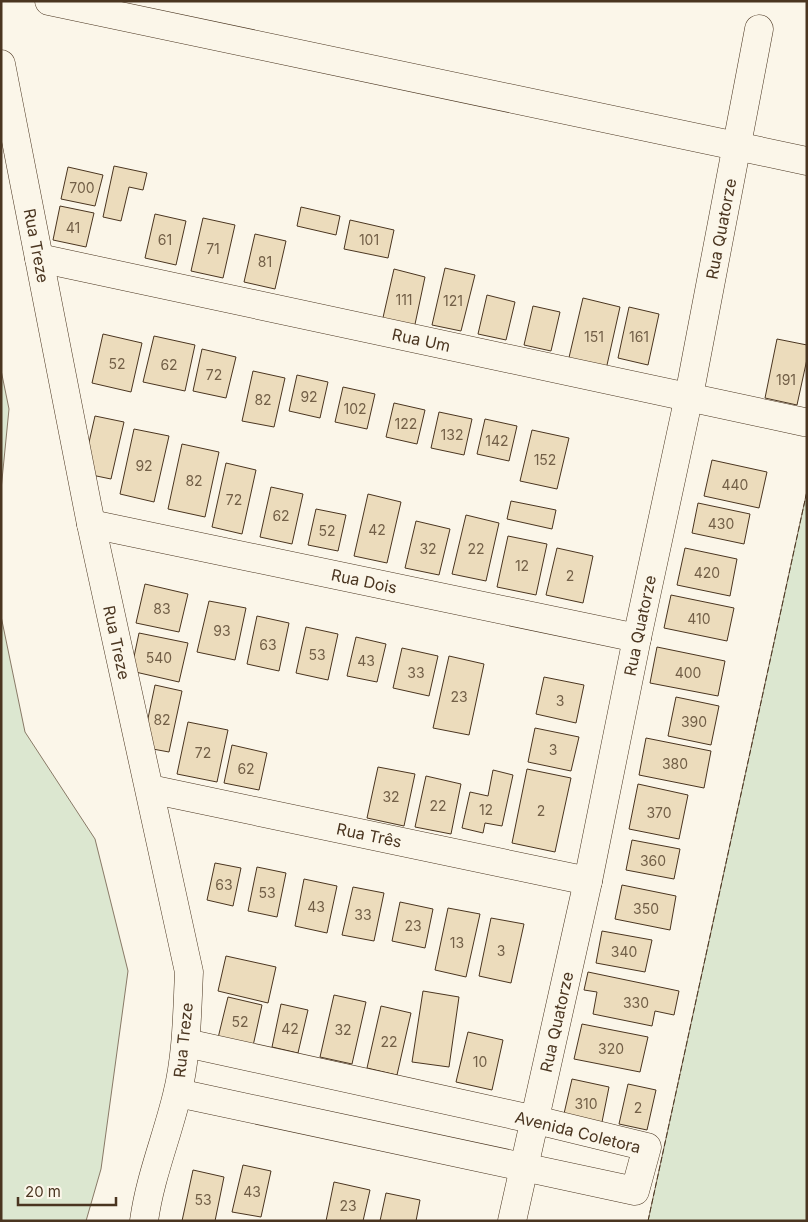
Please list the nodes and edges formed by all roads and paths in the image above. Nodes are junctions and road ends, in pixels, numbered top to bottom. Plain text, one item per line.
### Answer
1 (49, 1) edge
2 (759, 29) dead end
3 (1, 64) edge
4 (737, 148) junction
5 (807, 161) edge
6 (39, 258) junction
7 (690, 396) junction
8 (804, 422) dead end
9 (91, 524) junction
10 (637, 638) junction
11 (150, 789) junction
12 (588, 880) junction
13 (186, 1043) junction
14 (178, 1093) junction
15 (536, 1120) junction
16 (523, 1167) junction
17 (144, 1221) edge
18 (512, 1221) edge

1 - 4 street
2 - 4 street, Rua Quatorze
3 - 6 street, Rua Treze
4 - 5 street
4 - 7 street, Rua Quatorze
6 - 7 street, Rua Um
6 - 9 street, Rua Treze
7 - 8 street, Rua Um
7 - 10 street, Rua Quatorze
9 - 10 street, Rua Dois
9 - 11 street, Rua Treze
10 - 12 street, Rua Quatorze
11 - 12 street, Rua Três
11 - 13 street, Rua Treze
12 - 15 street, Rua Quatorze
13 - 14 street, Rua Treze
13 - 15 street, Avenida Coletora
14 - 16 street, Avenida Coletora
14 - 17 street, Rua Treze
15 - 16 street, Rua Quatorze
15 - 16 street, Avenida Coletora
16 - 18 street, Rua Quatorze

